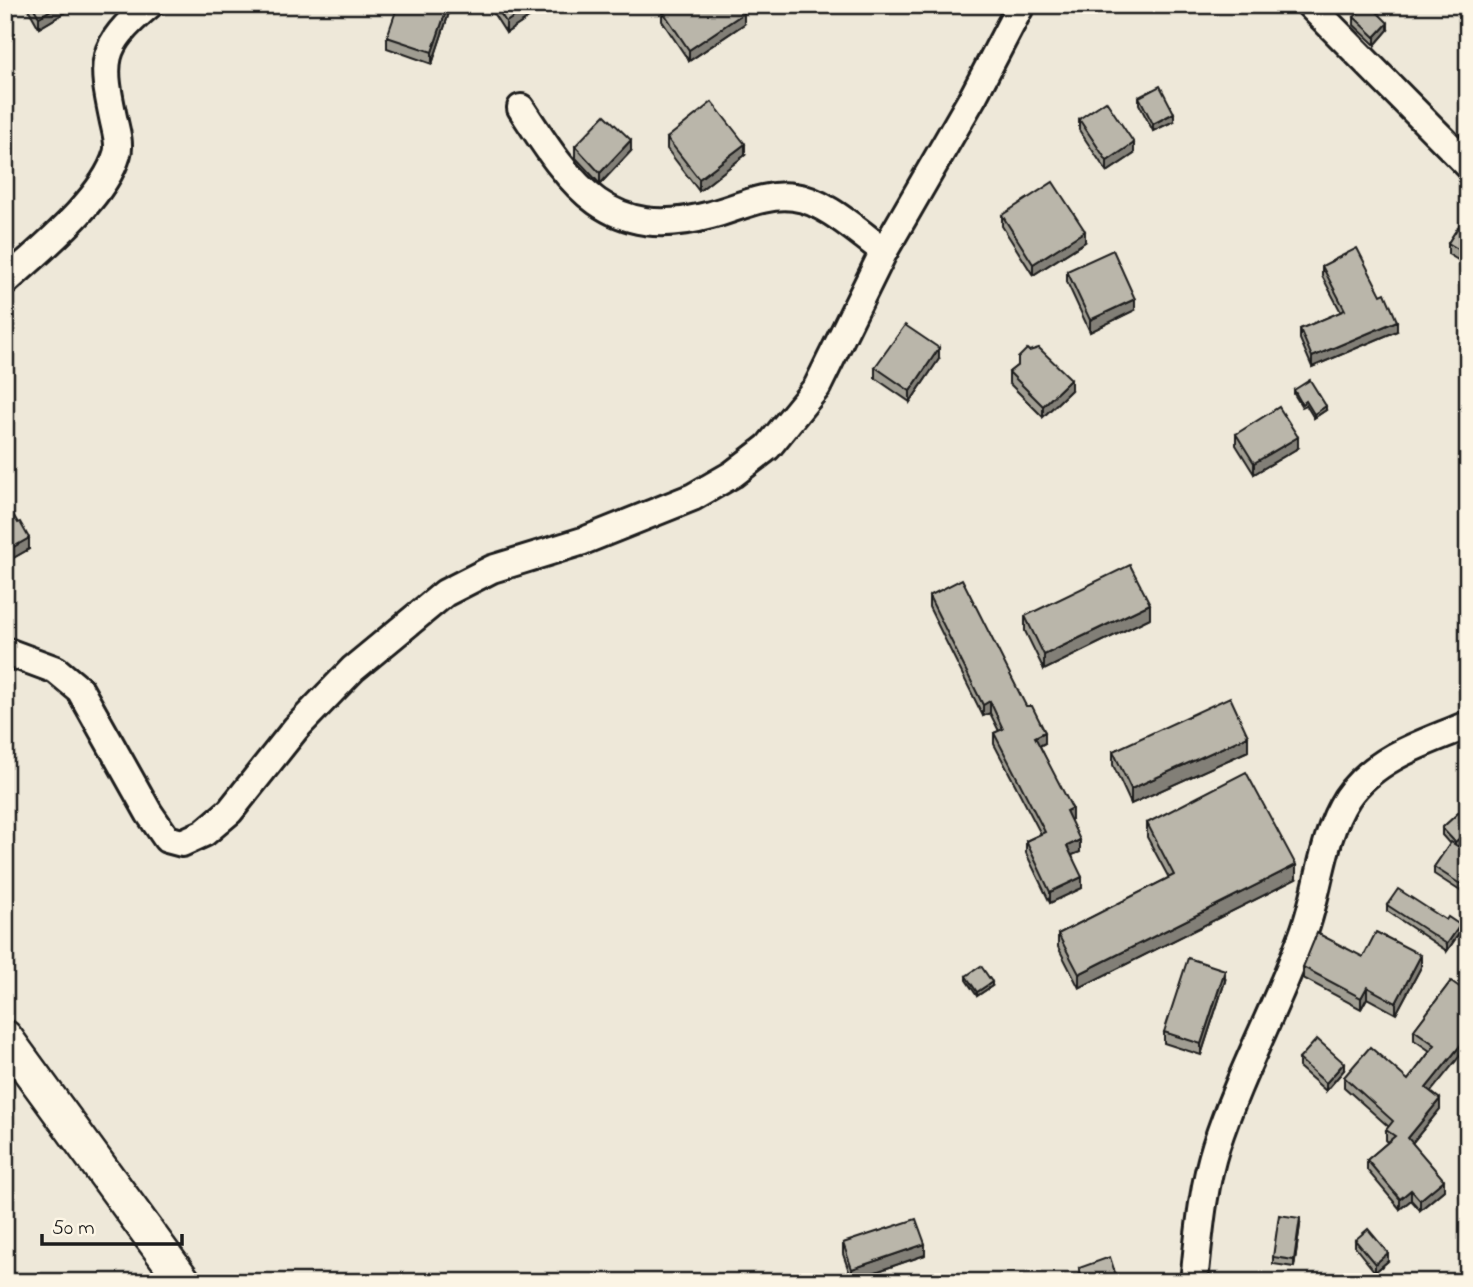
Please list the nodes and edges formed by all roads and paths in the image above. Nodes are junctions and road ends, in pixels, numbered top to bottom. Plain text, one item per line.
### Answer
1 (149, 5) edge
2 (1021, 5) edge
3 (1310, 5) edge
4 (521, 108) dead end
5 (1468, 165) edge
6 (884, 251) junction
7 (5, 282) edge
8 (5, 651) edge
9 (1468, 725) edge
10 (5, 1037) edge
11 (184, 1282) edge
12 (1194, 1282) edge

1 - 7 street
2 - 6 street
3 - 5 street
4 - 6 street
6 - 8 street
9 - 12 street
10 - 11 main road

